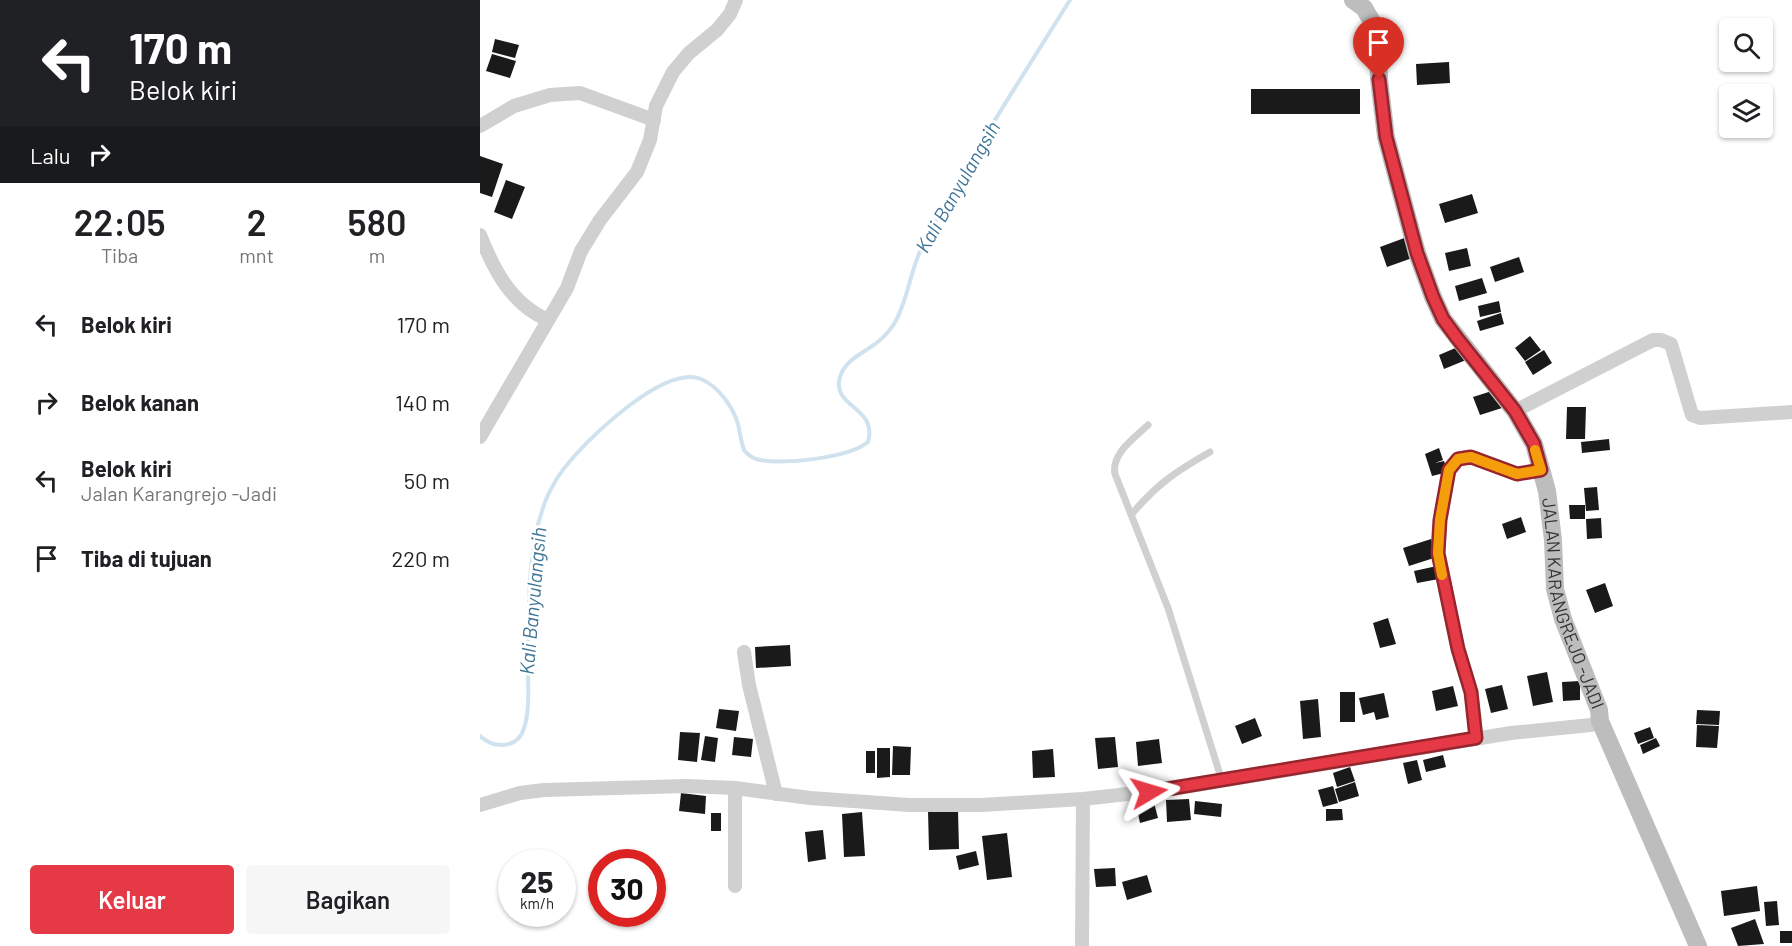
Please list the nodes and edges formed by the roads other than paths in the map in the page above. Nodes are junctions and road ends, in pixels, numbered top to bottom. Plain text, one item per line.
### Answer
1 (736, 0) edge
2 (1353, 0) edge
3 (654, 120) junction
4 (480, 126) edge
5 (480, 235) edge
6 (548, 320) junction
7 (1515, 411) junction
8 (1792, 412) edge
9 (1148, 425) dead end
10 (480, 437) edge
11 (1210, 452) dead end
12 (1541, 470) junction
13 (1131, 515) junction
14 (744, 652) dead end
15 (1600, 721) junction
16 (1476, 738) junction
17 (1222, 781) junction
18 (735, 789) junction
19 (776, 794) junction
20 (1083, 799) junction
21 (480, 805) edge
22 (735, 886) dead end
23 (1082, 946) edge
24 (1698, 946) edge

1 - 3 street
2 - 7 street, JALAN KARANGREJO -JADI
3 - 4 street
3 - 6 street
5 - 6 street
6 - 10 street
7 - 8 street
7 - 12 street, JALAN KARANGREJO -JADI
9 - 13 lane
11 - 13 lane
12 - 15 street, JALAN KARANGREJO -JADI
12 - 16 street
13 - 17 lane
14 - 19 street
15 - 16 street
15 - 24 street, JALAN KARANGREJO -JADI
16 - 17 street
17 - 20 street
18 - 19 street
18 - 21 street
18 - 22 street
19 - 20 street
20 - 23 street

